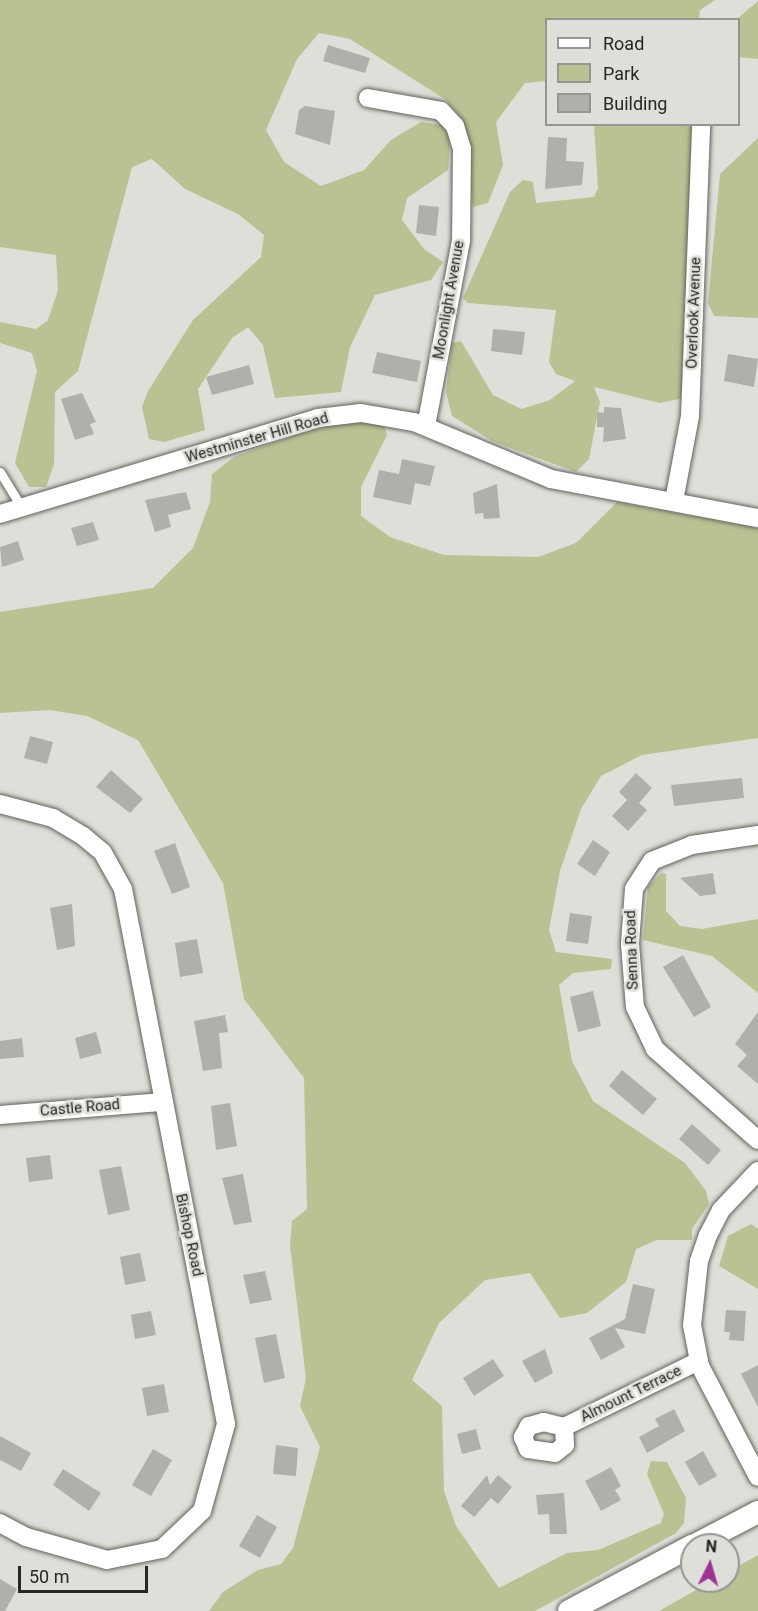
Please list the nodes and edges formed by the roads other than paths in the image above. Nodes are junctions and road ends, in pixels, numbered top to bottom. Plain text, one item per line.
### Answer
1 (368, 98) dead end
2 (701, 126) edge
3 (426, 426) junction
4 (0, 472) edge
5 (674, 501) junction
6 (22, 508) junction
7 (0, 514) edge
8 (758, 518) edge
9 (0, 804) edge
10 (758, 835) edge
11 (160, 1102) junction
12 (0, 1115) edge
13 (758, 1140) edge
14 (758, 1171) edge
15 (699, 1360) junction
16 (564, 1427) dead end
17 (758, 1477) edge
18 (758, 1512) edge
19 (0, 1522) edge
20 (718, 1533) edge
21 (680, 1553) edge
22 (568, 1611) edge

1 - 3 street, Moonlight Avenue
2 - 5 street, Overlook Avenue
3 - 5 street, Westminster Hill Road
3 - 6 street, Westminster Hill Road
4 - 6 lane
5 - 8 street, Westminster Hill Road
6 - 7 street, Westminster Hill Road
9 - 11 street, Bishop Road
10 - 13 street, Senna Road
11 - 12 street, Castle Road
11 - 19 street, Bishop Road
14 - 15 street
15 - 16 street, Almount Terrace
15 - 17 street
18 - 20 street
21 - 22 street

